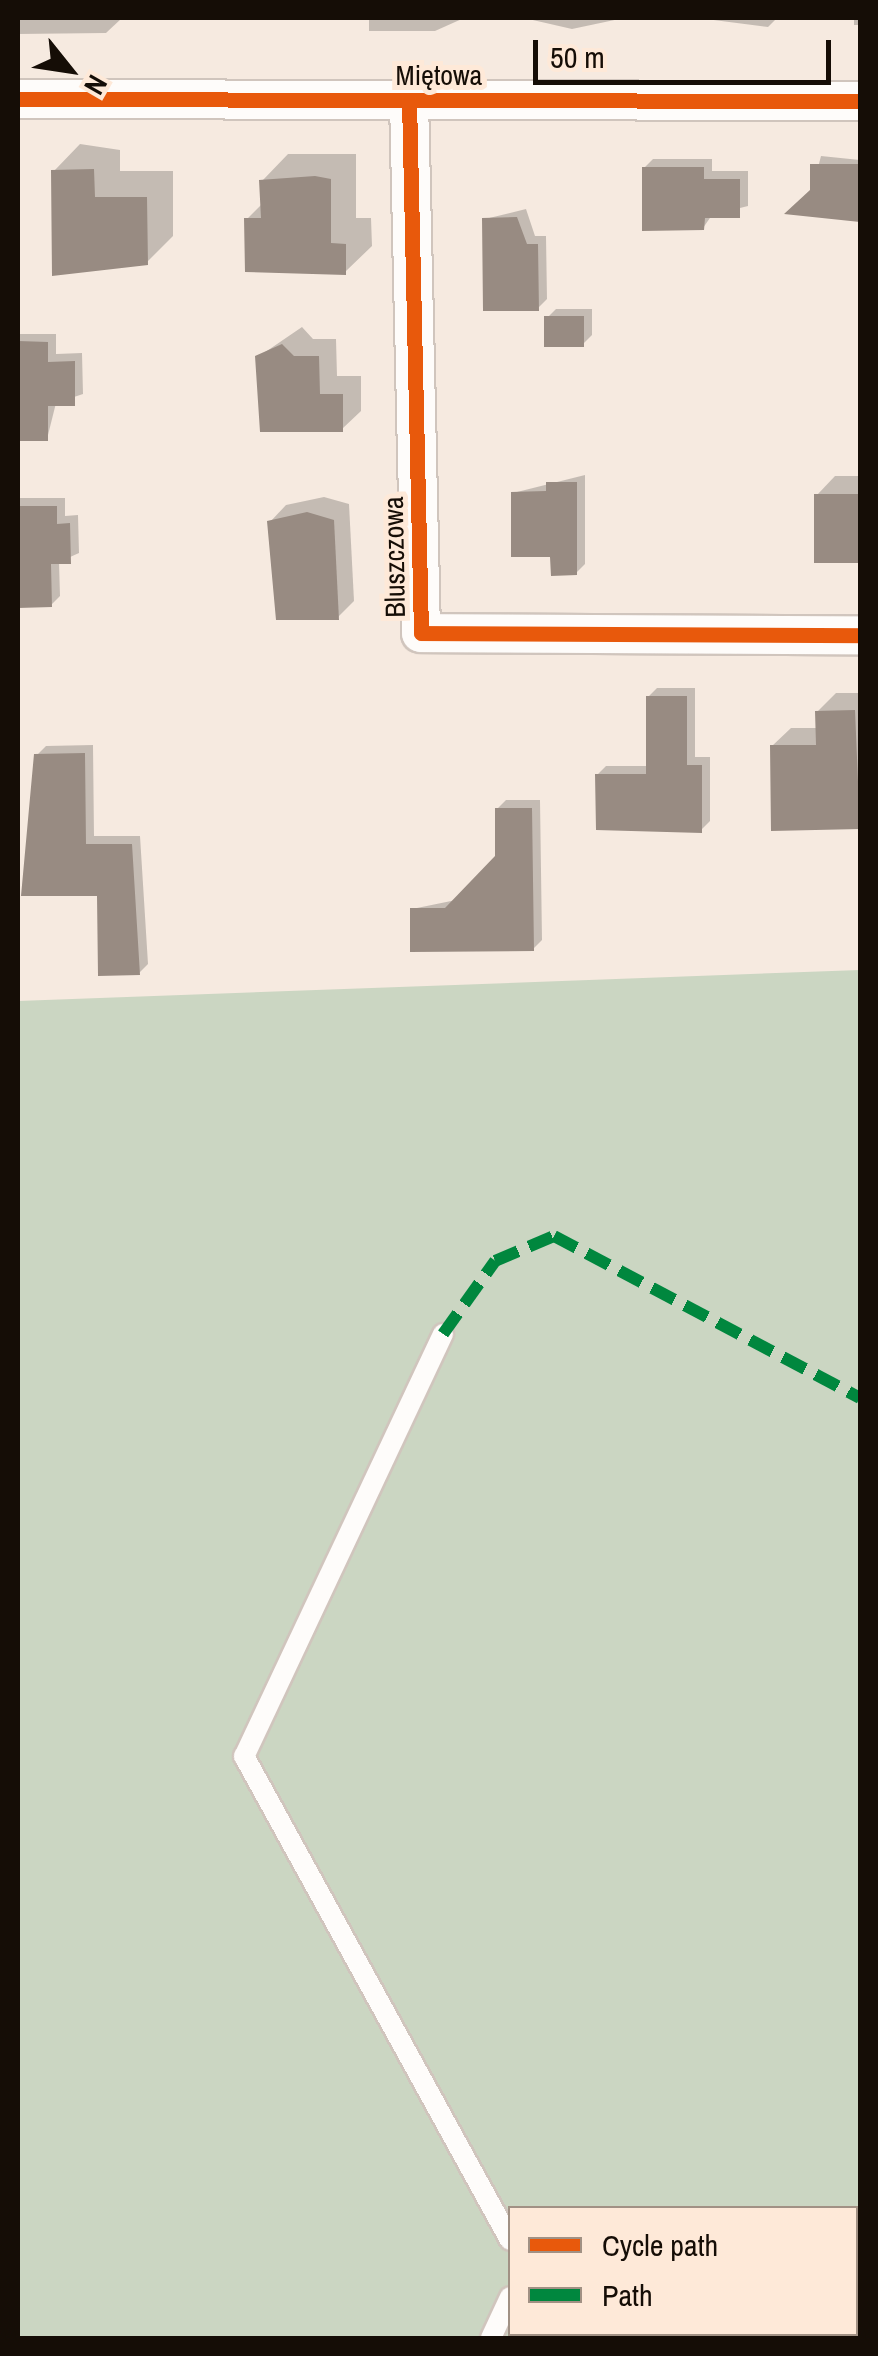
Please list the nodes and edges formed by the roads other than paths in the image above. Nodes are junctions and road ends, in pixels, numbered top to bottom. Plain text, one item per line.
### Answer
1 (18, 100) edge
2 (408, 100) junction
3 (860, 101) edge
4 (860, 634) edge
5 (443, 1334) dead end
6 (508, 2236) edge
7 (508, 2300) edge
8 (491, 2338) edge

1 - 2 street, Miętowa
2 - 3 street, Miętowa
2 - 4 street, Bluszczowa
5 - 6 lane
7 - 8 lane

